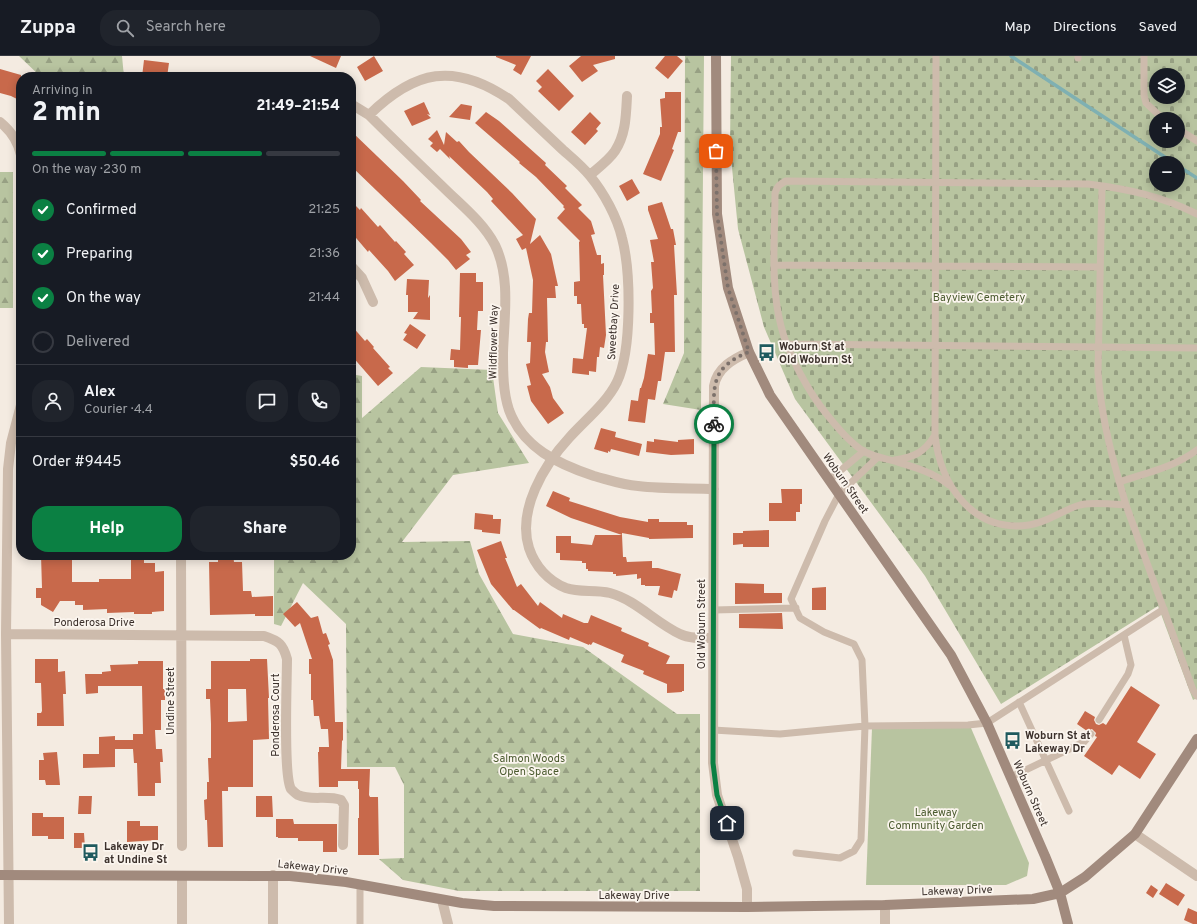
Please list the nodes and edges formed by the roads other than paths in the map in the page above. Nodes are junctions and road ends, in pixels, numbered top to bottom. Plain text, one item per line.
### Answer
1 (716, 56) edge
2 (936, 56) edge
3 (1144, 56) edge
4 (627, 96) dead end
5 (356, 107) edge
6 (1155, 112) edge
7 (369, 115) junction
8 (0, 122) edge
9 (1185, 133) edge
10 (16, 139) edge
11 (1197, 141) edge
12 (590, 175) junction
13 (936, 183) junction
14 (1102, 186) junction
15 (1197, 214) edge
16 (775, 265) junction
17 (935, 266) junction
18 (1100, 267) junction
19 (356, 271) edge
20 (373, 302) dead end
21 (787, 344) junction
22 (935, 345) junction
23 (1098, 347) junction
24 (1197, 348) edge
25 (749, 352) junction
26 (16, 426) edge
27 (935, 435) junction
28 (1197, 450) edge
29 (864, 451) junction
30 (878, 458) junction
31 (552, 459) junction
32 (892, 460) junction
33 (829, 480) junction
34 (1119, 482) junction
35 (952, 487) junction
36 (714, 489) junction
37 (839, 494) junction
38 (1126, 505) junction
39 (181, 560) edge
40 (796, 608) junction
41 (1164, 609) junction
42 (714, 610) junction
43 (6, 634) junction
44 (182, 634) junction
45 (1124, 635) junction
46 (713, 638) junction
47 (1197, 696) edge
48 (1019, 702) junction
49 (1099, 720) dead end
50 (987, 723) junction
51 (864, 726) junction
52 (713, 730) junction
53 (1091, 734) dead end
54 (1197, 739) edge
55 (1046, 760) junction
56 (1010, 777) junction
57 (1069, 812) dead end
58 (1135, 834) junction
59 (343, 845) dead end
60 (182, 846) dead end
61 (796, 853) dead end
62 (4, 875) edge
63 (273, 875) junction
64 (182, 876) junction
65 (1197, 876) edge
66 (360, 885) junction
67 (1060, 893) junction
68 (442, 900) junction
69 (885, 905) junction
70 (747, 907) junction
71 (9, 924) edge
72 (182, 924) edge
73 (273, 924) edge
74 (360, 924) edge
75 (448, 924) edge
76 (885, 924) edge
77 (1068, 924) edge

1 - 25 main road, Woburn Street
2 - 13 lane
3 - 6 lane
4 - 12 street
5 - 7 street, Wildflower Way
7 - 12 street, Sweetbay Drive
7 - 31 street, Wildflower Way
8 - 10 street
9 - 11 lane
12 - 31 street, Sweetbay Drive
13 - 14 lane
13 - 16 lane
13 - 17 lane
14 - 15 lane
14 - 18 lane
16 - 17 lane
16 - 21 lane
17 - 18 lane
17 - 22 lane
18 - 23 lane
19 - 20 street
21 - 22 lane
21 - 29 lane
22 - 23 lane
22 - 27 lane
23 - 24 lane
23 - 34 lane
25 - 33 main road, Woburn Street
25 - 36 street, Old Woburn Street
26 - 43 street
27 - 32 lane
27 - 35 lane
28 - 34 lane
29 - 30 lane
29 - 33 lane
30 - 32 lane
30 - 37 lane
31 - 36 street, Wildflower Way
31 - 46 street, Sweetbay Drive
32 - 35 lane
33 - 37 main road, Woburn Street
34 - 38 lane
35 - 38 lane
36 - 42 street, Old Woburn Street
37 - 40 lane
37 - 50 main road, Woburn Street
38 - 41 lane
39 - 44 street, Undine Street
40 - 42 lane
40 - 51 lane
41 - 45 lane
41 - 47 lane
42 - 46 street, Old Woburn Street
43 - 44 street, Ponderosa Drive
43 - 62 street
44 - 59 street, Ponderosa Court
44 - 60 street, Undine Street
45 - 48 lane
45 - 49 lane
46 - 52 street, Old Woburn Street
48 - 50 lane
48 - 55 lane
50 - 51 lane
50 - 56 main road, Woburn Street
51 - 52 lane
51 - 61 lane
52 - 70 street, Old Woburn Street
53 - 55 lane
54 - 58 main road, Lakeway Drive
55 - 56 lane
55 - 57 lane
56 - 67 main road, Woburn Street
58 - 65 street
58 - 67 main road, Lakeway Drive
62 - 64 main road, Lakeway Drive
62 - 71 street
63 - 64 main road, Lakeway Drive
63 - 66 main road, Lakeway Drive
63 - 73 street
64 - 72 street
66 - 68 main road, Lakeway Drive
66 - 74 lane
67 - 69 main road, Lakeway Drive
67 - 77 main road, Woburn Street
68 - 70 main road, Lakeway Drive
68 - 75 street
69 - 70 main road, Lakeway Drive
69 - 76 street

